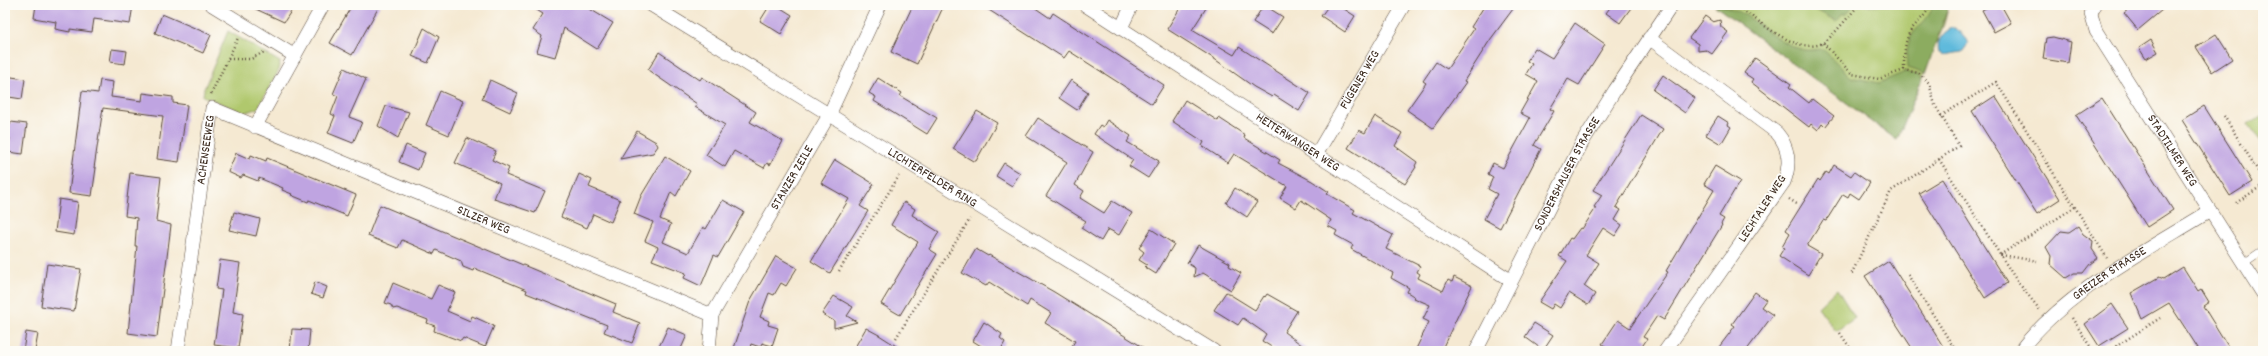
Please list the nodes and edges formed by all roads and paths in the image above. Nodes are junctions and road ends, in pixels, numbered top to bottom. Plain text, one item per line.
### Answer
1 (212, 5) edge
2 (323, 5) edge
3 (651, 5) edge
4 (880, 5) edge
5 (1085, 5) edge
6 (1132, 5) edge
7 (1404, 5) edge
8 (1672, 5) edge
9 (1736, 5) edge
10 (1859, 5) edge
11 (1930, 5) edge
12 (2094, 5) edge
13 (244, 24) junction
14 (1121, 28) junction
15 (1649, 38) junction
16 (271, 41) junction
17 (1823, 43) junction
18 (295, 56) junction
19 (228, 59) junction
20 (1904, 70) junction
21 (210, 96) dead end
22 (829, 115) junction
23 (1941, 116) junction
24 (2224, 116) dead end
25 (255, 126) junction
26 (1316, 156) junction
27 (1939, 159) junction
28 (899, 176) dead end
29 (2263, 179) edge
30 (2263, 185) edge
31 (2236, 203) dead end
32 (2075, 207) junction
33 (2210, 210) junction
34 (970, 219) dead end
35 (2263, 250) edge
36 (2000, 255) junction
37 (2037, 261) dead end
38 (2244, 263) junction
39 (2115, 270) junction
40 (840, 271) dead end
41 (1851, 275) dead end
42 (1908, 275) dead end
43 (1510, 280) junction
44 (2263, 294) edge
45 (2064, 306) junction
46 (2041, 312) dead end
47 (712, 315) junction
48 (2160, 318) dead end
49 (1840, 333) dead end
50 (896, 338) dead end
51 (2116, 346) junction
52 (178, 351) edge
53 (709, 351) edge
54 (1214, 351) edge
55 (1476, 351) edge
56 (1666, 351) edge
57 (1852, 351) edge
58 (1956, 351) edge
59 (2020, 351) edge
60 (2093, 351) edge
61 (2109, 351) edge
62 (2119, 351) edge

1 - 13 street
2 - 18 street
3 - 22 street, LICHTERFELDER RING
4 - 22 street, STANZER ZEILE
5 - 14 street, HEITERWANGER WEG
6 - 14 street
7 - 26 street, FÜGENER WEG
8 - 15 street, SONDERSHAUSER STRASSE
9 - 17 path
10 - 17 path
11 - 20 path
12 - 33 street, STADTILMER WEG
13 - 16 street
13 - 19 path
14 - 26 street, HEITERWANGER WEG
15 - 43 street, SONDERSHAUSER STRASSE
15 - 56 street, LECHTALER WEG
16 - 18 street
16 - 19 path
17 - 20 path
18 - 25 street
19 - 21 path
20 - 23 path
22 - 47 street, STANZER ZEILE
22 - 54 street, LICHTERFELDER RING
23 - 27 path
23 - 32 path
24 - 29 path
25 - 47 street, SILZER WEG
25 - 52 street, ACHENSEEWEG
26 - 43 street, HEITERWANGER WEG
27 - 36 path
27 - 41 path
28 - 40 path
30 - 31 path
32 - 36 path
32 - 39 path
33 - 38 street, STADTILMER WEG
33 - 39 street, GREIZER STRASSE
34 - 50 path
35 - 38 lane
36 - 37 path
36 - 46 path
38 - 44 street, STADTILMER WEG
39 - 45 street, GREIZER STRASSE
42 - 58 path
43 - 55 street, SONDERSHAUSER STRASSE
45 - 59 street, GREIZER STRASSE
45 - 60 path
47 - 53 street, STANZER ZEILE
48 - 51 path
49 - 57 path
51 - 61 path
51 - 62 path

